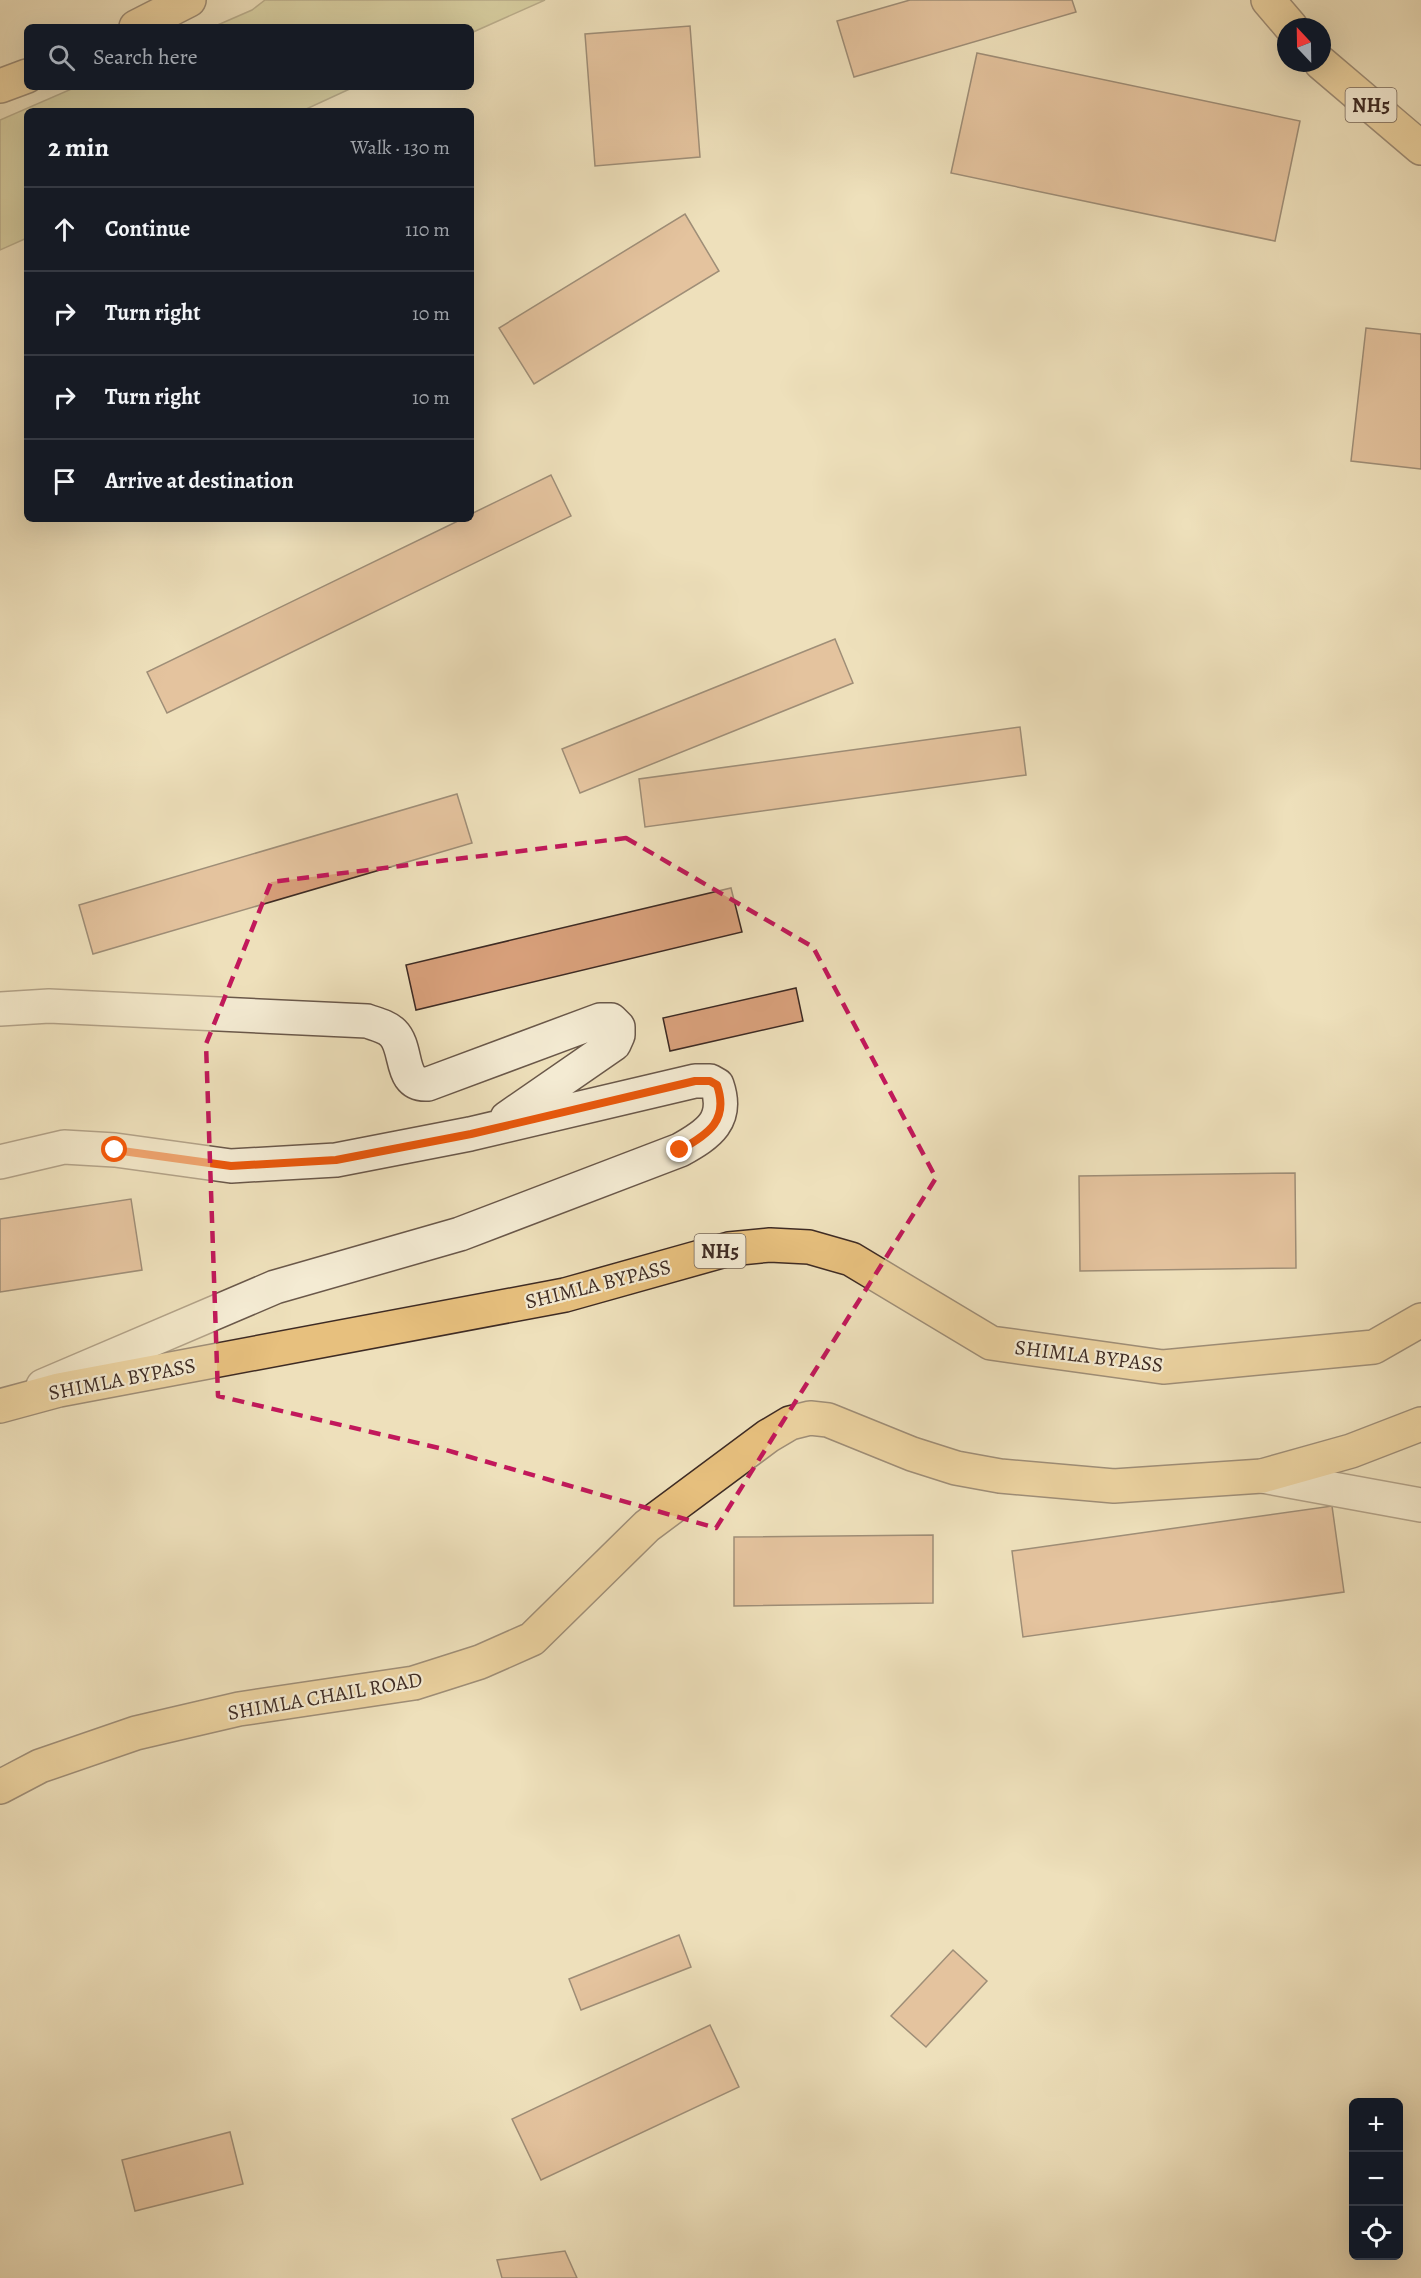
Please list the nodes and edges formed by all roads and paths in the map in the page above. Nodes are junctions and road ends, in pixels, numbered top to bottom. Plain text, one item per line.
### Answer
1 (189, 0) edge
2 (1268, 0) edge
3 (1283, 18) edge
4 (142, 24) edge
5 (1331, 72) edge
6 (24, 77) edge
7 (0, 86) edge
8 (1421, 148) edge
9 (0, 1009) edge
10 (492, 1129) junction
11 (0, 1162) edge
12 (1421, 1320) edge
13 (0, 1405) edge
14 (1421, 1424) edge
15 (1262, 1476) junction
16 (1421, 1505) edge
17 (0, 1787) edge

1 - 4 main road
2 - 3 main road
5 - 8 main road, NH5
6 - 7 main road
9 - 10 street
10 - 11 street
10 - 13 street
12 - 13 main road, SHIMLA BYPASS / NH5
14 - 15 main road, SHIMLA CHAIL ROAD
15 - 16 street
15 - 17 main road, SHIMLA CHAIL ROAD

